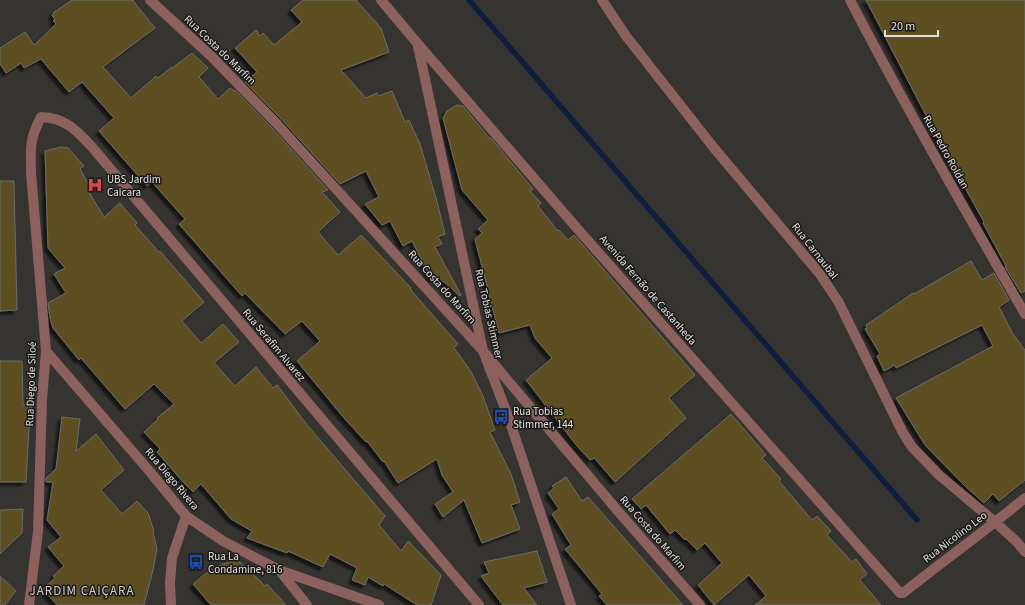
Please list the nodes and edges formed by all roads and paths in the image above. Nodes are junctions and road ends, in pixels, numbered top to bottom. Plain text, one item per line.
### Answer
1 (150, 0) edge
2 (381, 0) edge
3 (602, 0) edge
4 (850, 0) edge
5 (418, 44) junction
6 (41, 117) joint
7 (1025, 314) edge
8 (46, 351) junction
9 (483, 351) junction
10 (1025, 498) edge
11 (186, 516) junction
12 (995, 522) junction
13 (1025, 552) edge
14 (279, 570) junction
15 (900, 593) joint
16 (29, 605) edge
17 (171, 605) edge
18 (307, 605) edge
19 (379, 605) edge
20 (479, 605) edge
21 (572, 605) edge
22 (700, 605) edge

1 - 9 street, Rua Costa do Marfim
2 - 5 street, Avenida Fernão de Castanheda
3 - 12 street, Rua Carnaubal
4 - 7 street, Rua Pedro Roldan
5 - 9 street, Rua Tobias Stimmer
5 - 15 street, Avenida Fernão de Castanheda
6 - 8 street, Rua Diego de Siloé
6 - 20 street, Rua Serafim Alvarez
8 - 11 street, Rua Diego Rivera
8 - 16 street, Rua Diego de Siloé
9 - 21 street, Rua Tobias Stimmer
9 - 22 street, Rua Costa do Marfim
10 - 12 street, Rua Nicolino Leo
11 - 14 street, Rua Diego Rivera
11 - 17 street
12 - 13 street, Rua Carnaubal
12 - 15 street, Rua Nicolino Leo
14 - 18 street
14 - 19 street, Rua Diego Rivera

